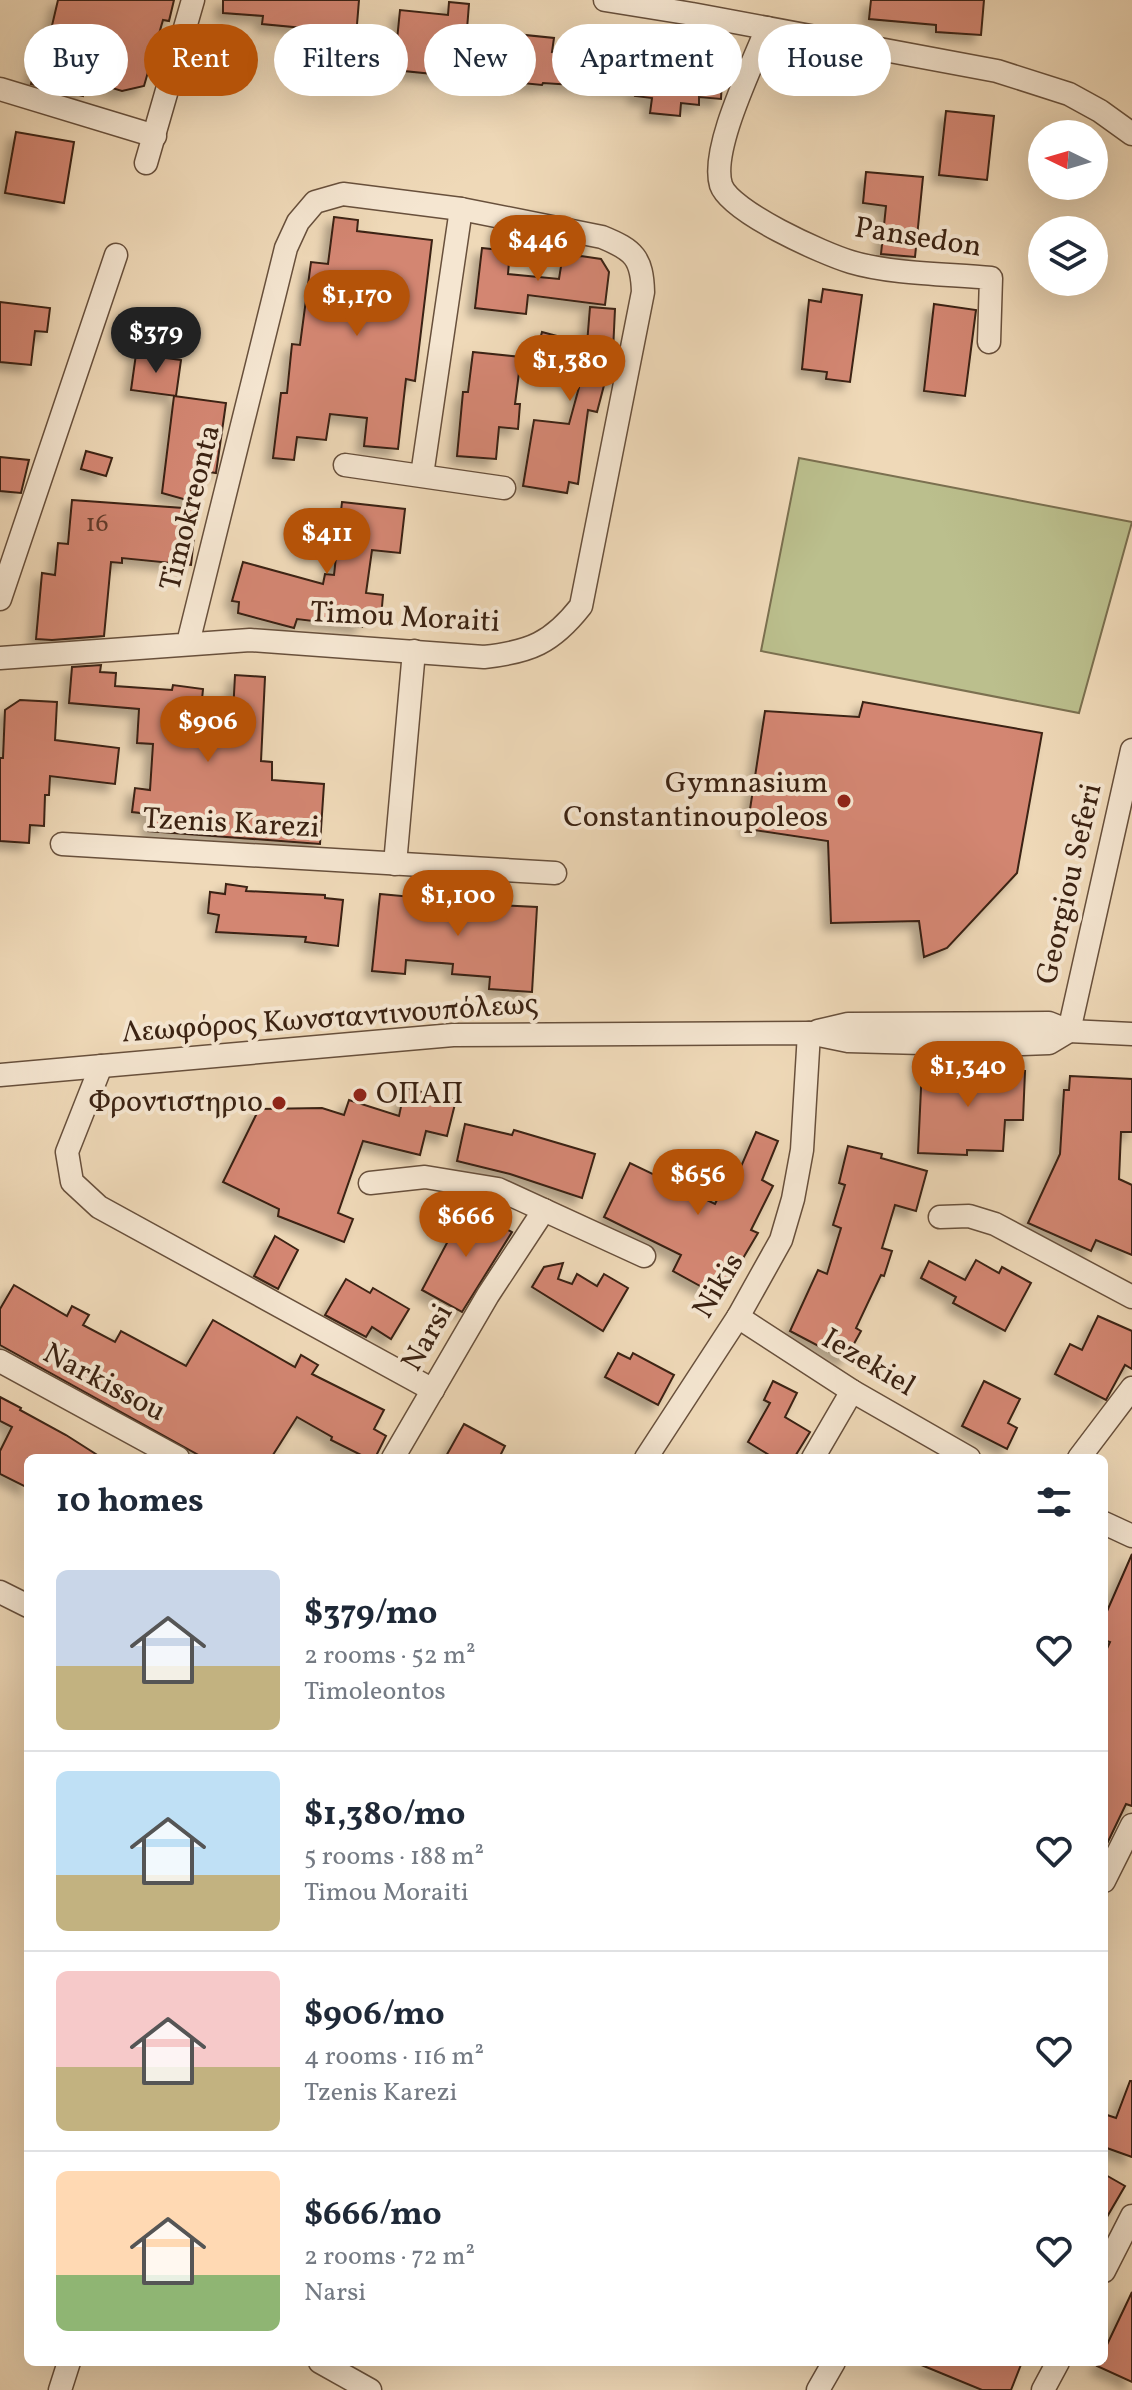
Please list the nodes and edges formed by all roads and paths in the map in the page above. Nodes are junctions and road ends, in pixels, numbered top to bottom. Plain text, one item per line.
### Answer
1 (193, 0) edge
2 (605, 0) edge
3 (693, 7) edge
4 (758, 25) edge
5 (758, 51) edge
6 (891, 51) edge
7 (0, 89) edge
8 (1132, 134) edge
9 (155, 136) junction
10 (146, 163) dead end
11 (461, 209) junction
12 (116, 255) dead end
13 (639, 260) joint
14 (989, 342) dead end
15 (345, 465) dead end
16 (422, 475) junction
17 (504, 488) dead end
18 (5, 569) edge
19 (0, 599) edge
20 (188, 643) junction
21 (414, 651) junction
22 (0, 658) edge
23 (1132, 750) edge
24 (1126, 807) edge
25 (62, 844) dead end
26 (395, 864) junction
27 (555, 873) dead end
28 (1069, 1031) junction
29 (809, 1033) junction
30 (1132, 1034) edge
31 (101, 1066) junction
32 (0, 1075) edge
33 (370, 1183) dead end
34 (544, 1210) junction
35 (940, 1217) dead end
36 (644, 1256) dead end
37 (1132, 1297) edge
38 (738, 1317) junction
39 (0, 1361) edge
40 (1132, 1388) edge
41 (433, 1390) junction
42 (852, 1391) junction
43 (171, 1454) edge
44 (395, 1454) edge
45 (649, 1454) edge
46 (815, 1454) edge
47 (962, 1454) edge
48 (1082, 1454) edge
49 (0, 1592) edge
50 (24, 1604) edge
51 (1132, 1825) edge
52 (1108, 1873) edge
53 (1132, 2216) edge
54 (1108, 2263) edge
55 (68, 2366) edge
56 (327, 2366) edge
57 (832, 2366) edge
58 (1056, 2366) edge
59 (60, 2390) edge
60 (370, 2390) edge
61 (818, 2390) edge
62 (1043, 2390) edge

1 - 9 street
2 - 3 street
3 - 4 street
5 - 14 street, Pansedon
6 - 8 street
7 - 9 street
9 - 10 street
11 - 13 street, Timokreonta
11 - 16 street
11 - 20 street, Timokreonta
12 - 18 street
13 - 21 street, Timou Moraiti
15 - 16 street
16 - 17 street
18 - 19 street
20 - 21 street, Timou Moraiti
20 - 22 street, Timou Moraiti
21 - 26 street
23 - 24 street, Georgiou Seferi
24 - 28 street, Georgiou Seferi
25 - 26 street, Tzenis Karezi
26 - 27 street, Tzenis Karezi
28 - 29 street, Λεωφόρος Κωνσταντινουπόλεως
28 - 30 street, Λεωφόρος Κωνσταντινουπόλεως
29 - 31 street, Λεωφόρος Κωνσταντινουπόλεως
29 - 38 street, Nikis
31 - 32 street, Λεωφόρος Κωνσταντινουπόλεως
31 - 41 street
33 - 34 street
34 - 36 street
34 - 41 street, Narsi
35 - 37 street
38 - 42 street, Iezekiel
38 - 45 street, Nikis
39 - 43 street, Narkissou
40 - 48 street
41 - 44 street, Narsi
42 - 46 street
42 - 47 street, Iezekiel
49 - 50 street
51 - 52 street
53 - 54 street
55 - 59 street
56 - 60 street
57 - 61 street
58 - 62 street

